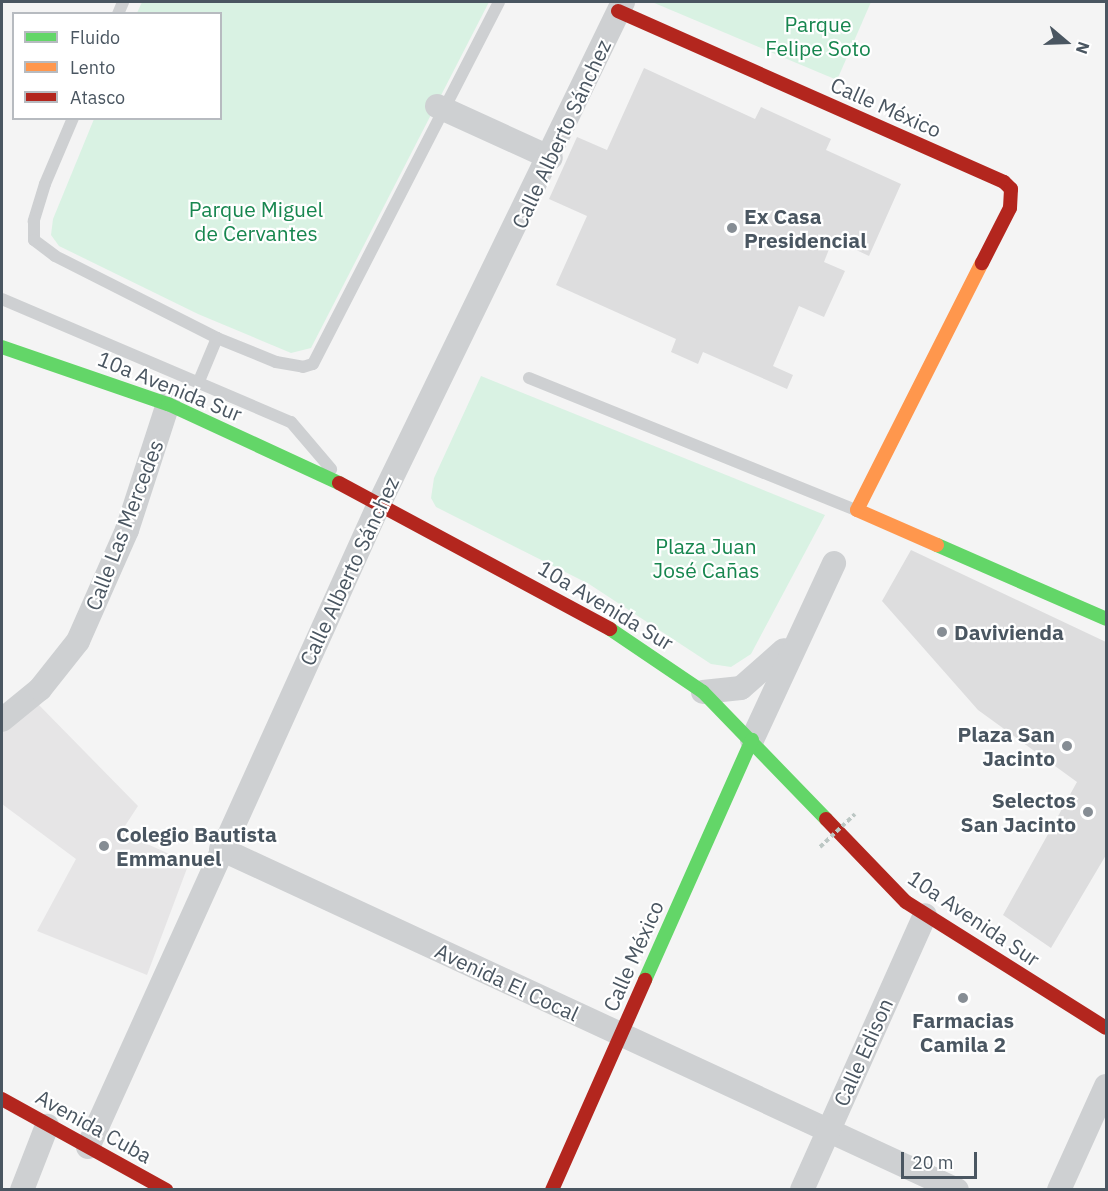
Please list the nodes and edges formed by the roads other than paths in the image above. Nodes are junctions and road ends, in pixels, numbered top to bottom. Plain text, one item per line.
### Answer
1 (500, 2) edge
2 (621, 6) edge
3 (442, 108) junction
4 (72, 120) edge
5 (551, 158) junction
6 (2, 299) edge
7 (217, 338) junction
8 (2, 347) edge
9 (529, 378) dead end
10 (199, 381) junction
11 (168, 404) junction
12 (345, 486) junction
13 (380, 502) junction
14 (857, 510) junction
15 (834, 563) dead end
16 (1107, 619) edge
17 (798, 635) junction
18 (703, 692) junction
19 (2, 720) edge
20 (752, 740) junction
21 (221, 849) junction
22 (925, 915) junction
23 (1107, 1028) edge
24 (620, 1036) junction
25 (1107, 1086) edge
26 (2, 1099) edge
27 (47, 1126) junction
28 (827, 1133) junction
29 (88, 1147) junction
30 (22, 1190) edge
31 (166, 1190) edge
32 (552, 1190) edge
33 (802, 1190) edge
34 (957, 1190) edge
35 (1059, 1190) edge

1 - 3 lane
2 - 5 street, Calle Alberto Sánchez
2 - 14 street, Calle México
3 - 5 street
3 - 7 lane
4 - 7 lane
5 - 13 street, Calle Alberto Sánchez
6 - 10 lane
7 - 10 lane
8 - 11 street, 10a Avenida Sur
9 - 14 lane
10 - 12 lane
11 - 12 street, 10a Avenida Sur
11 - 19 street, Calle Las Mercedes
12 - 13 street, 10a Avenida Sur
13 - 18 street, 10a Avenida Sur
13 - 21 street, Calle Alberto Sánchez
14 - 16 street
15 - 17 street
17 - 18 street
17 - 20 street
18 - 20 street, 10a Avenida Sur
20 - 22 street, 10a Avenida Sur
20 - 24 street, Calle México
21 - 24 street, Avenida El Cocal
21 - 29 street, Calle Alberto Sánchez
22 - 23 street, 10a Avenida Sur
22 - 28 street, Calle Edison
24 - 28 street, Avenida El Cocal
24 - 32 street, Calle México
25 - 35 street
26 - 27 street, Avenida Cuba
27 - 29 street, Avenida Cuba
27 - 30 street
28 - 33 street, Calle Edison
28 - 34 street, Avenida El Cocal
29 - 31 street, Avenida Cuba

